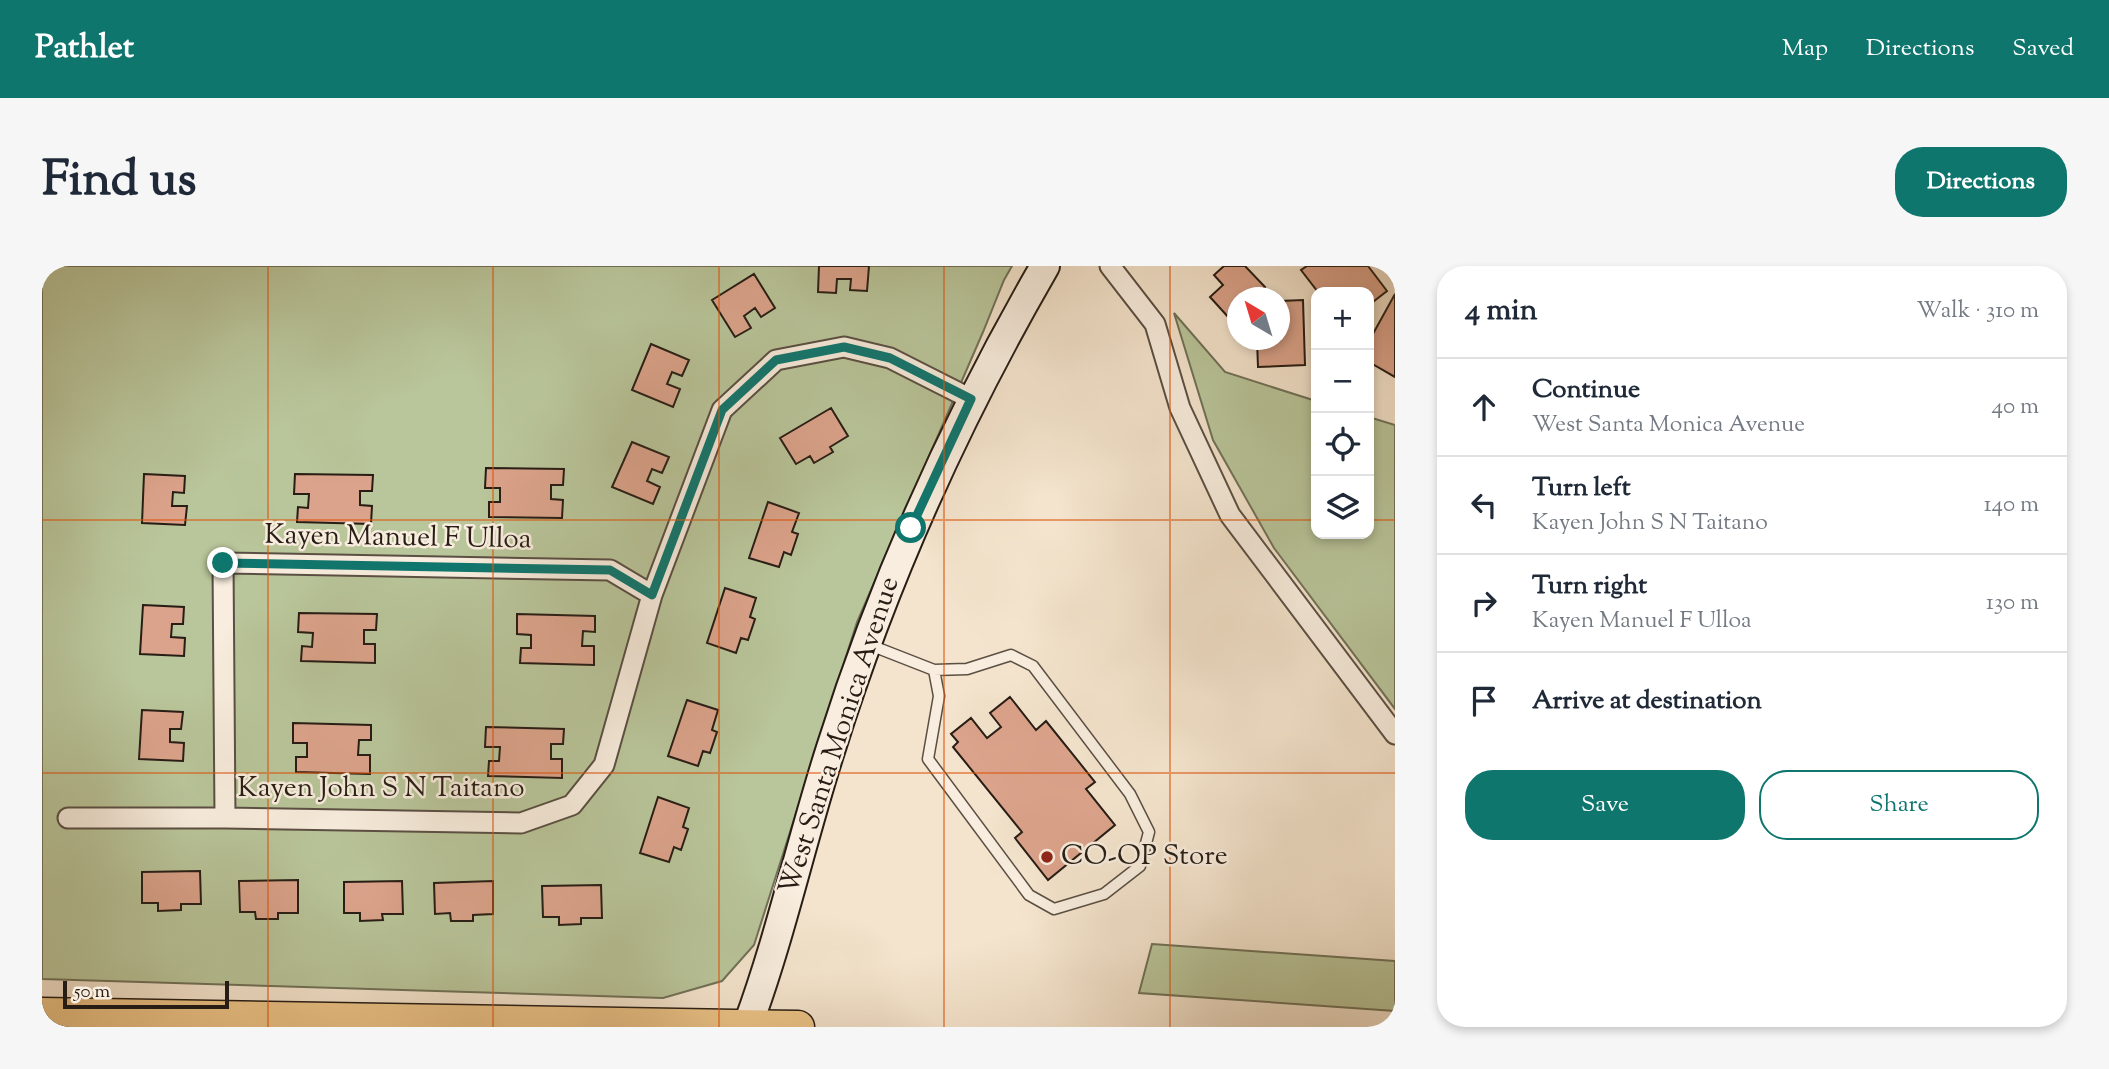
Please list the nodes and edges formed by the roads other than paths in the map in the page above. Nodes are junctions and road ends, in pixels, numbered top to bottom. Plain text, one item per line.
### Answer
1 (1045, 266) edge
2 (1111, 266) edge
3 (971, 399) junction
4 (652, 595) junction
5 (866, 643) junction
6 (934, 670) junction
7 (1395, 734) edge
8 (68, 818) dead end
9 (225, 818) junction
10 (42, 1014) edge
11 (747, 1027) edge
12 (798, 1027) edge

1 - 3 main road, West Santa Monica Avenue
2 - 7 street
3 - 4 street, Kayen John S N Taitano
3 - 5 main road, West Santa Monica Avenue
4 - 9 street, Kayen John S N Taitano
4 - 9 street, Kayen Manuel F Ulloa
5 - 6 lane
5 - 11 main road, West Santa Monica Avenue
6 - 6 lane
8 - 9 street, Kayen John S N Taitano
10 - 11 main road
11 - 12 main road

